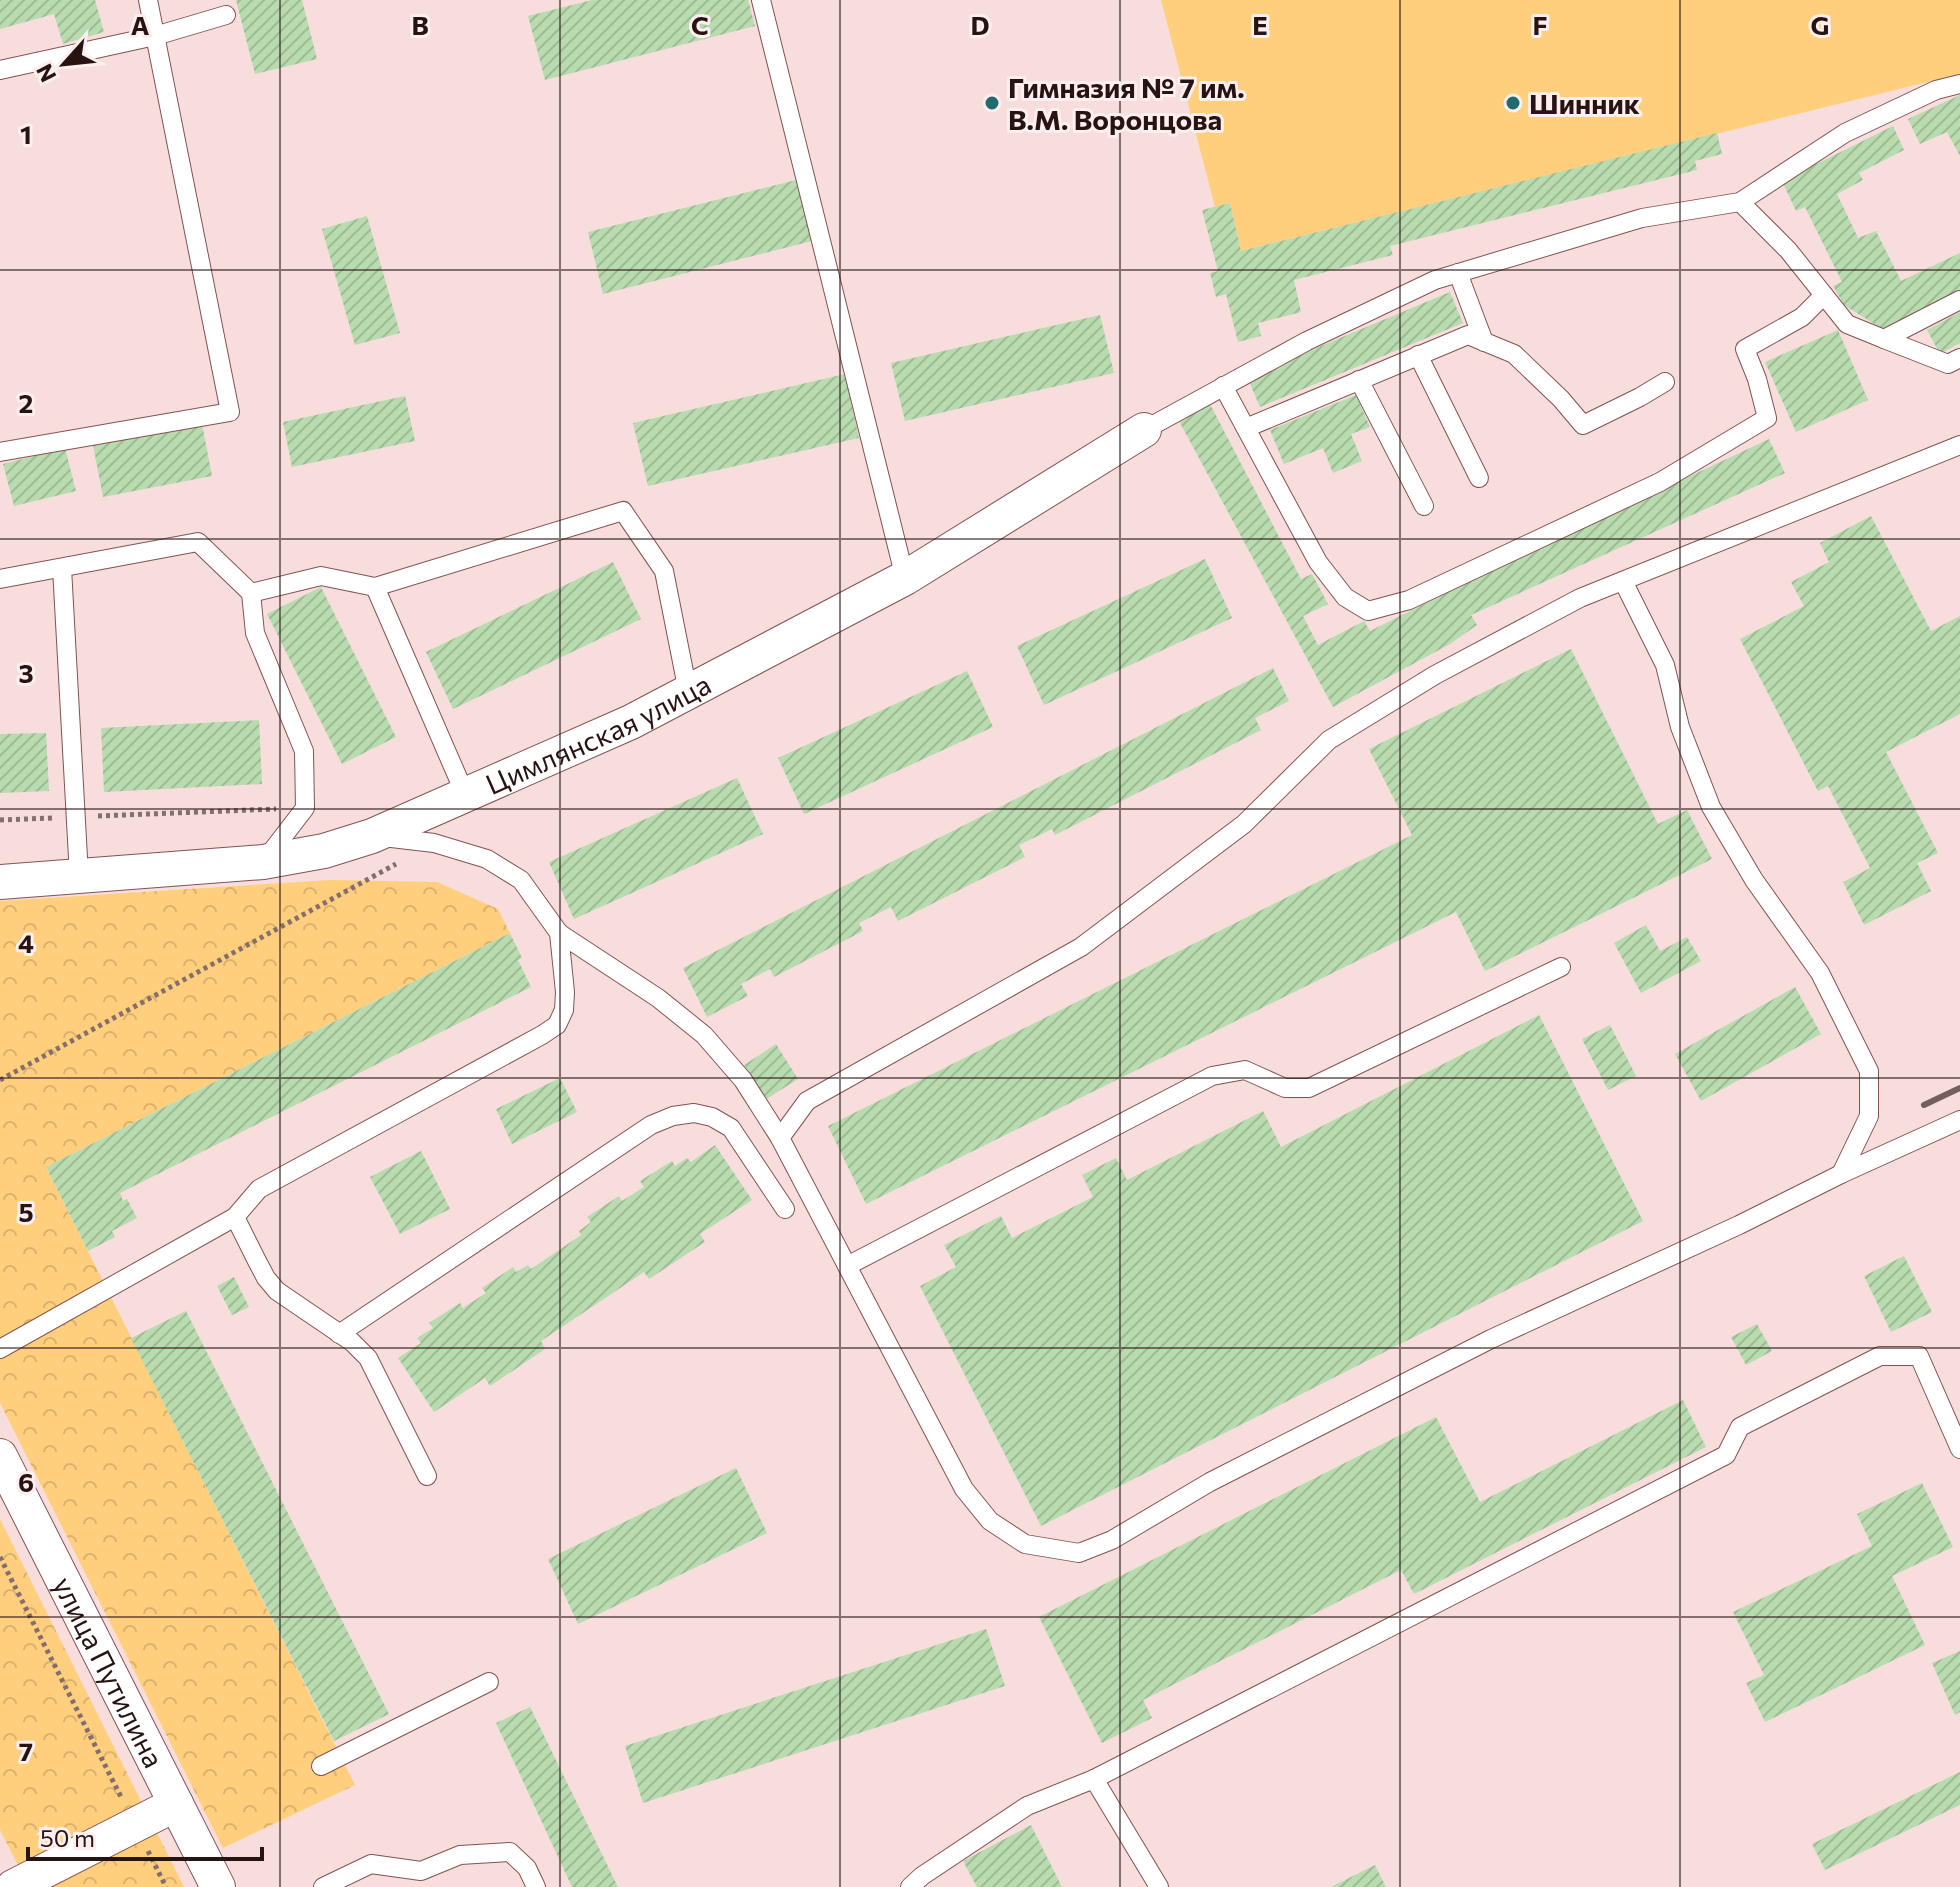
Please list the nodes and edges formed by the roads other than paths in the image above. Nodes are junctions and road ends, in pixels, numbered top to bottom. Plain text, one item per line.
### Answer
1 (148, 0) edge
2 (761, 0) edge
3 (226, 15) dead end
4 (155, 36) junction
5 (0, 70) edge
6 (1960, 84) edge
7 (1740, 202) junction
8 (1458, 273) junction
9 (1824, 295) junction
10 (1960, 300) edge
11 (1884, 339) junction
12 (1484, 342) junction
13 (1418, 355) junction
14 (1960, 358) edge
15 (1359, 380) junction
16 (1665, 382) dead end
17 (1223, 386) junction
18 (1246, 428) junction
19 (1144, 430) joint
20 (1960, 445) edge
21 (0, 452) edge
22 (1479, 478) dead end
23 (1424, 506) dead end
24 (62, 568) junction
25 (905, 578) junction
26 (0, 579) edge
27 (1623, 581) junction
28 (375, 587) junction
29 (251, 593) junction
30 (688, 692) junction
31 (465, 794) junction
32 (372, 836) junction
33 (263, 862) junction
34 (79, 876) junction
35 (0, 882) edge
36 (559, 933) junction
37 (1561, 967) dead end
38 (1960, 1120) edge
39 (780, 1138) junction
40 (1841, 1174) junction
41 (785, 1209) dead end
42 (235, 1217) junction
43 (847, 1266) junction
44 (339, 1334) junction
45 (0, 1349) edge
46 (1959, 1444) edge
47 (0, 1456) edge
48 (427, 1476) dead end
49 (489, 1682) dead end
50 (321, 1766) dead end
51 (1094, 1779) junction
52 (176, 1804) junction
53 (13, 1887) edge
54 (218, 1887) edge
55 (323, 1887) edge
56 (536, 1887) edge
57 (910, 1887) edge
58 (1159, 1887) edge

1 - 4 lane
2 - 25 lane
3 - 4 lane
4 - 5 lane
4 - 21 lane
6 - 7 lane
7 - 8 lane
7 - 9 lane
8 - 12 lane
8 - 17 lane
9 - 11 lane
9 - 18 lane
10 - 11 lane
11 - 14 lane
12 - 13 lane
12 - 16 lane
13 - 15 lane
13 - 22 lane
15 - 18 lane
15 - 23 lane
17 - 18 lane
17 - 19 lane
19 - 25 street, Цимлянская улица
20 - 27 lane
24 - 26 lane
24 - 29 lane
24 - 34 lane
25 - 30 street, Цимлянская улица
27 - 39 lane
27 - 40 lane
28 - 29 lane
28 - 30 lane
28 - 31 lane
29 - 33 lane
30 - 31 street, Цимлянская улица
31 - 32 street, Цимлянская улица
32 - 33 street, Цимлянская улица
32 - 36 lane
33 - 34 street, Цимлянская улица
34 - 35 street, Цимлянская улица
36 - 39 lane
36 - 42 lane
37 - 43 lane
38 - 40 lane
39 - 43 lane
40 - 43 lane
41 - 44 lane
42 - 44 lane
42 - 45 lane
44 - 48 lane
46 - 51 lane
47 - 52 street, улица Путилина
49 - 50 lane
51 - 57 lane
51 - 58 lane
52 - 53 street
52 - 54 street, улица Путилина
55 - 56 lane

